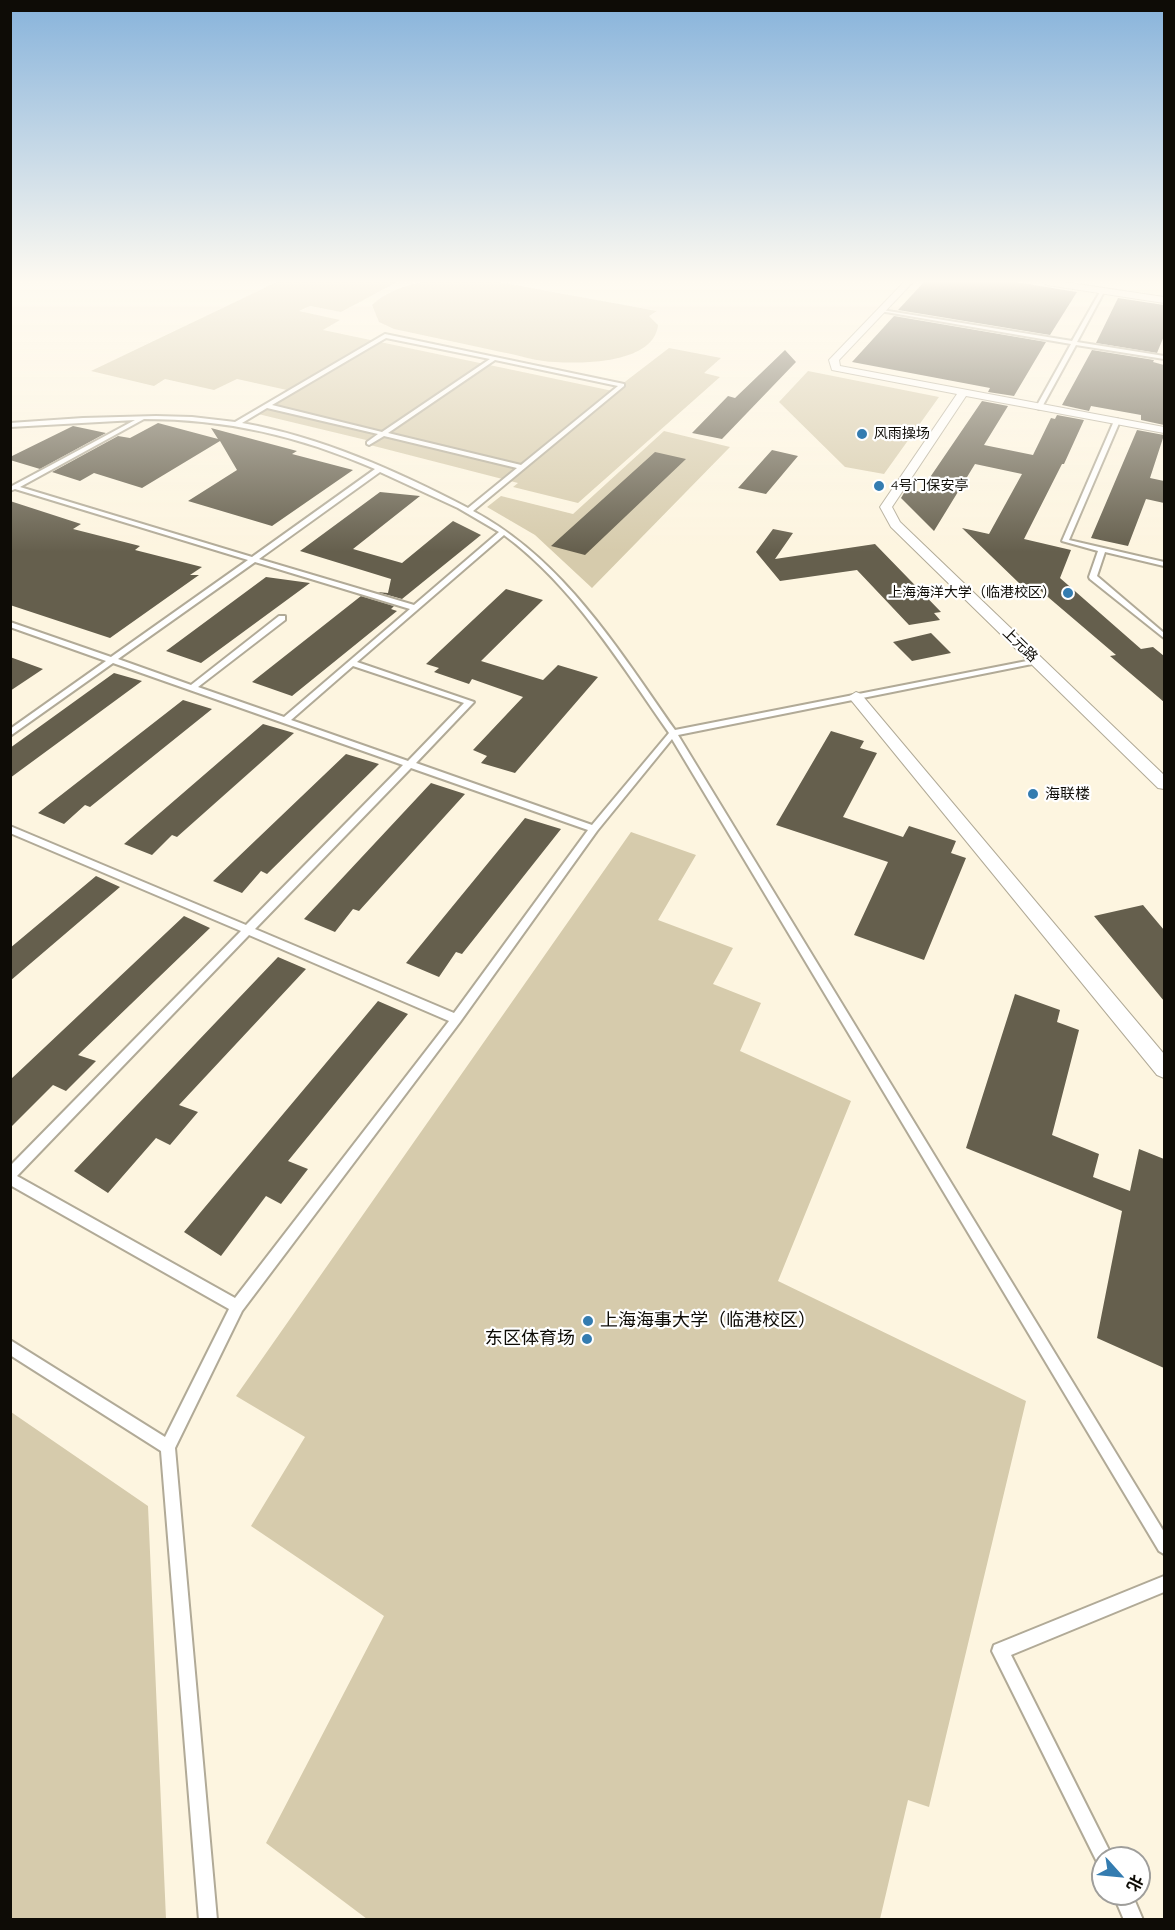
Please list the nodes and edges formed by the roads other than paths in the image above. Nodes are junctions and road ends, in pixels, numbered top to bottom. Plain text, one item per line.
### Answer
1 (324, 372) edge
2 (474, 372) edge
3 (558, 372) edge
4 (855, 372) edge
5 (1057, 372) edge
6 (963, 393) junction
7 (267, 406) junction
8 (1039, 406) junction
9 (145, 417) junction
10 (1117, 421) junction
11 (10, 424) edge
12 (236, 424) junction
13 (1164, 430) edge
14 (383, 433) junction
15 (369, 443) dead end
16 (522, 467) junction
17 (380, 469) junction
18 (12, 488) edge
19 (470, 510) junction
20 (502, 533) junction
21 (1102, 550) junction
22 (252, 559) junction
23 (1164, 564) edge
24 (415, 608) junction
25 (282, 618) dead end
26 (10, 624) edge
27 (1164, 636) edge
28 (113, 660) junction
29 (1037, 662) junction
30 (351, 663) junction
31 (193, 687) junction
32 (856, 697) junction
33 (287, 719) junction
34 (10, 733) edge
35 (673, 733) junction
36 (411, 764) junction
37 (1164, 784) edge
38 (10, 829) edge
39 (594, 829) junction
40 (249, 931) junction
41 (456, 1019) junction
42 (1164, 1069) edge
43 (10, 1177) edge
44 (237, 1306) junction
45 (10, 1347) edge
46 (168, 1447) junction
47 (1164, 1546) edge
48 (1164, 1584) edge
49 (1098, 1846) edge
50 (1128, 1906) edge
51 (208, 1920) edge
52 (1134, 1920) edge

1 - 7 lane
2 - 14 lane
3 - 16 lane
4 - 6 street
5 - 8 lane
6 - 8 street
6 - 29 street, 上元路
7 - 12 lane
7 - 14 lane
8 - 10 street
9 - 11 lane
9 - 12 lane
9 - 18 lane
10 - 13 street
10 - 21 lane
12 - 17 lane
14 - 15 lane
14 - 16 lane
16 - 19 lane
17 - 19 lane
17 - 22 lane
18 - 22 lane
19 - 20 lane
20 - 24 lane
20 - 35 lane
21 - 23 lane
21 - 27 lane
22 - 24 lane
22 - 28 lane
24 - 30 lane
25 - 31 lane
26 - 28 lane
28 - 31 lane
28 - 34 lane
29 - 32 lane
29 - 37 street, 上元路
30 - 33 lane
30 - 36 lane
31 - 33 lane
32 - 35 lane
32 - 42 street
33 - 36 lane
35 - 39 lane
35 - 47 lane
36 - 39 lane
36 - 40 lane
38 - 40 lane
39 - 41 lane
40 - 41 lane
40 - 43 lane
41 - 44 lane
43 - 44 lane
44 - 46 lane
45 - 46 lane
46 - 51 lane
48 - 49 lane
50 - 52 lane

